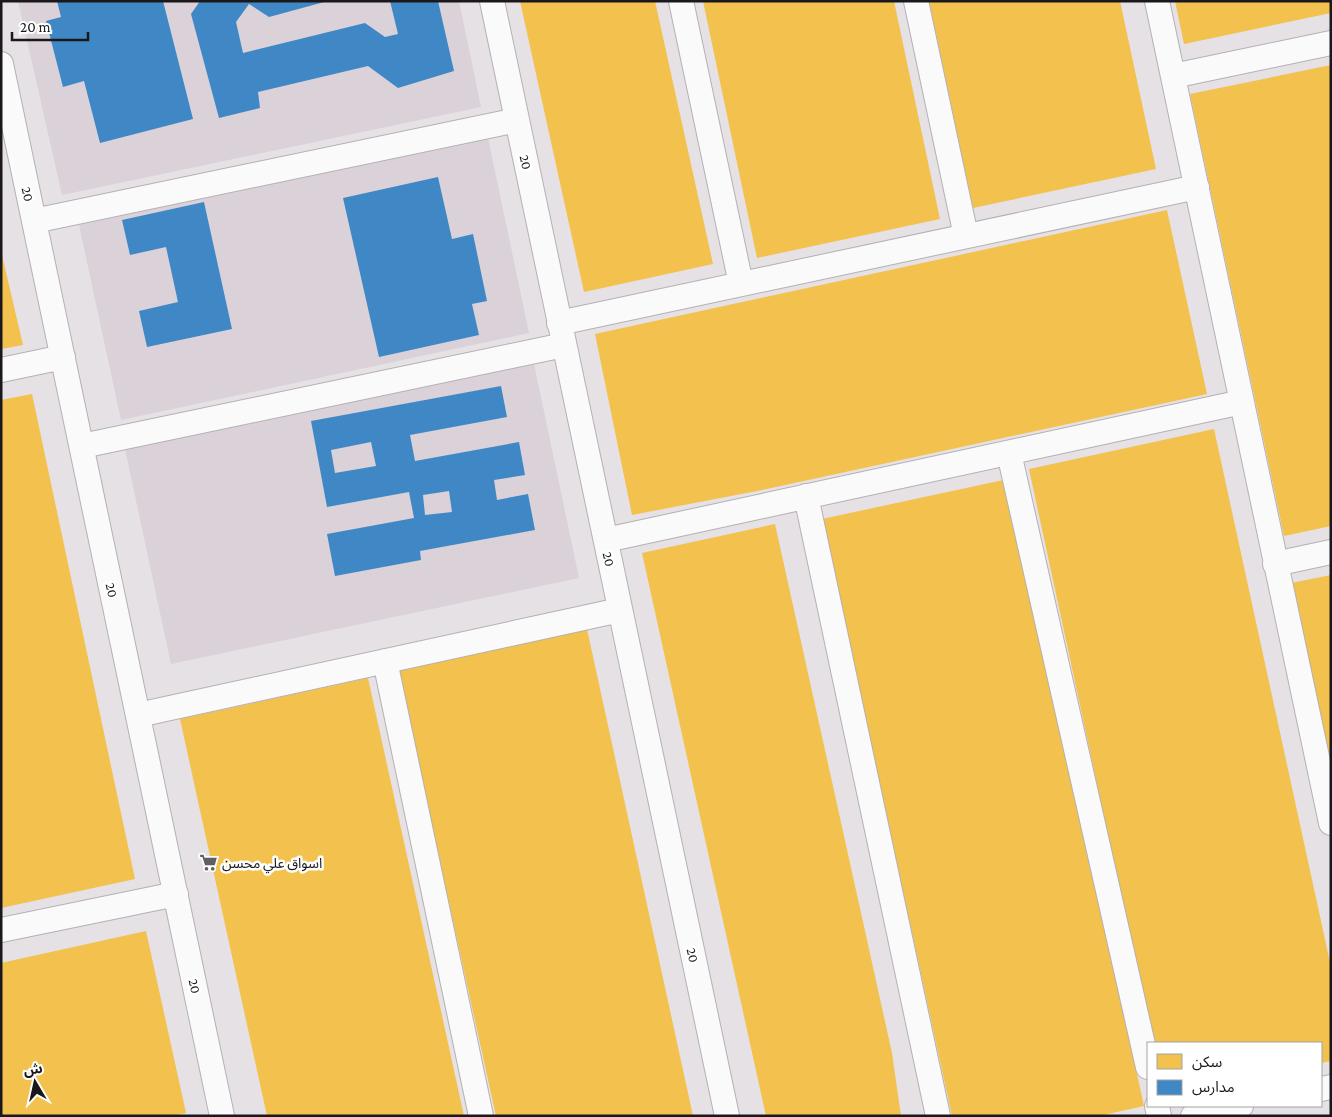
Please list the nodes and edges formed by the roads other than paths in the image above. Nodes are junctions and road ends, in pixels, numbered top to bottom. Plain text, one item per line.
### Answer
1 (492, 1) edge
2 (681, 1) edge
3 (916, 1) edge
4 (1157, 1) edge
5 (1331, 44) edge
6 (1, 64) edge
7 (1173, 76) junction
8 (517, 120) junction
9 (9, 136) edge
10 (1196, 188) junction
11 (34, 221) junction
12 (966, 236) junction
13 (741, 284) junction
14 (562, 334) junction
15 (63, 357) junction
16 (1, 370) edge
17 (1242, 402) junction
18 (82, 446) junction
19 (1009, 453) junction
20 (806, 496) junction
21 (606, 540) junction
22 (1331, 552) edge
23 (1276, 564) junction
24 (620, 610) junction
25 (385, 661) junction
26 (138, 715) junction
27 (1331, 823) edge
28 (176, 894) junction
29 (1, 930) edge
30 (1147, 1063) edge
31 (1236, 1107) edge
32 (222, 1116) edge
33 (481, 1116) edge
34 (727, 1116) edge
35 (938, 1116) edge
36 (1193, 1116) edge

1 - 8 street, 20
2 - 13 street
3 - 12 street
4 - 7 street
5 - 7 street
6 - 9 street, 20
7 - 10 street
8 - 11 street
8 - 14 street, 20
9 - 11 street, 20
10 - 12 street
10 - 17 street
11 - 15 street, 20
12 - 13 street
13 - 14 street
14 - 18 street
14 - 21 street, 20
15 - 16 street
15 - 18 street, 20
17 - 19 street
17 - 23 street
18 - 26 street, 20
19 - 20 street
19 - 30 street
20 - 21 street
20 - 35 street
21 - 24 street, 20
22 - 23 street
23 - 27 street
24 - 25 street
24 - 34 street, 20
25 - 26 street
25 - 33 street
26 - 28 street, 20
28 - 29 street
28 - 32 street, 20
31 - 36 street

